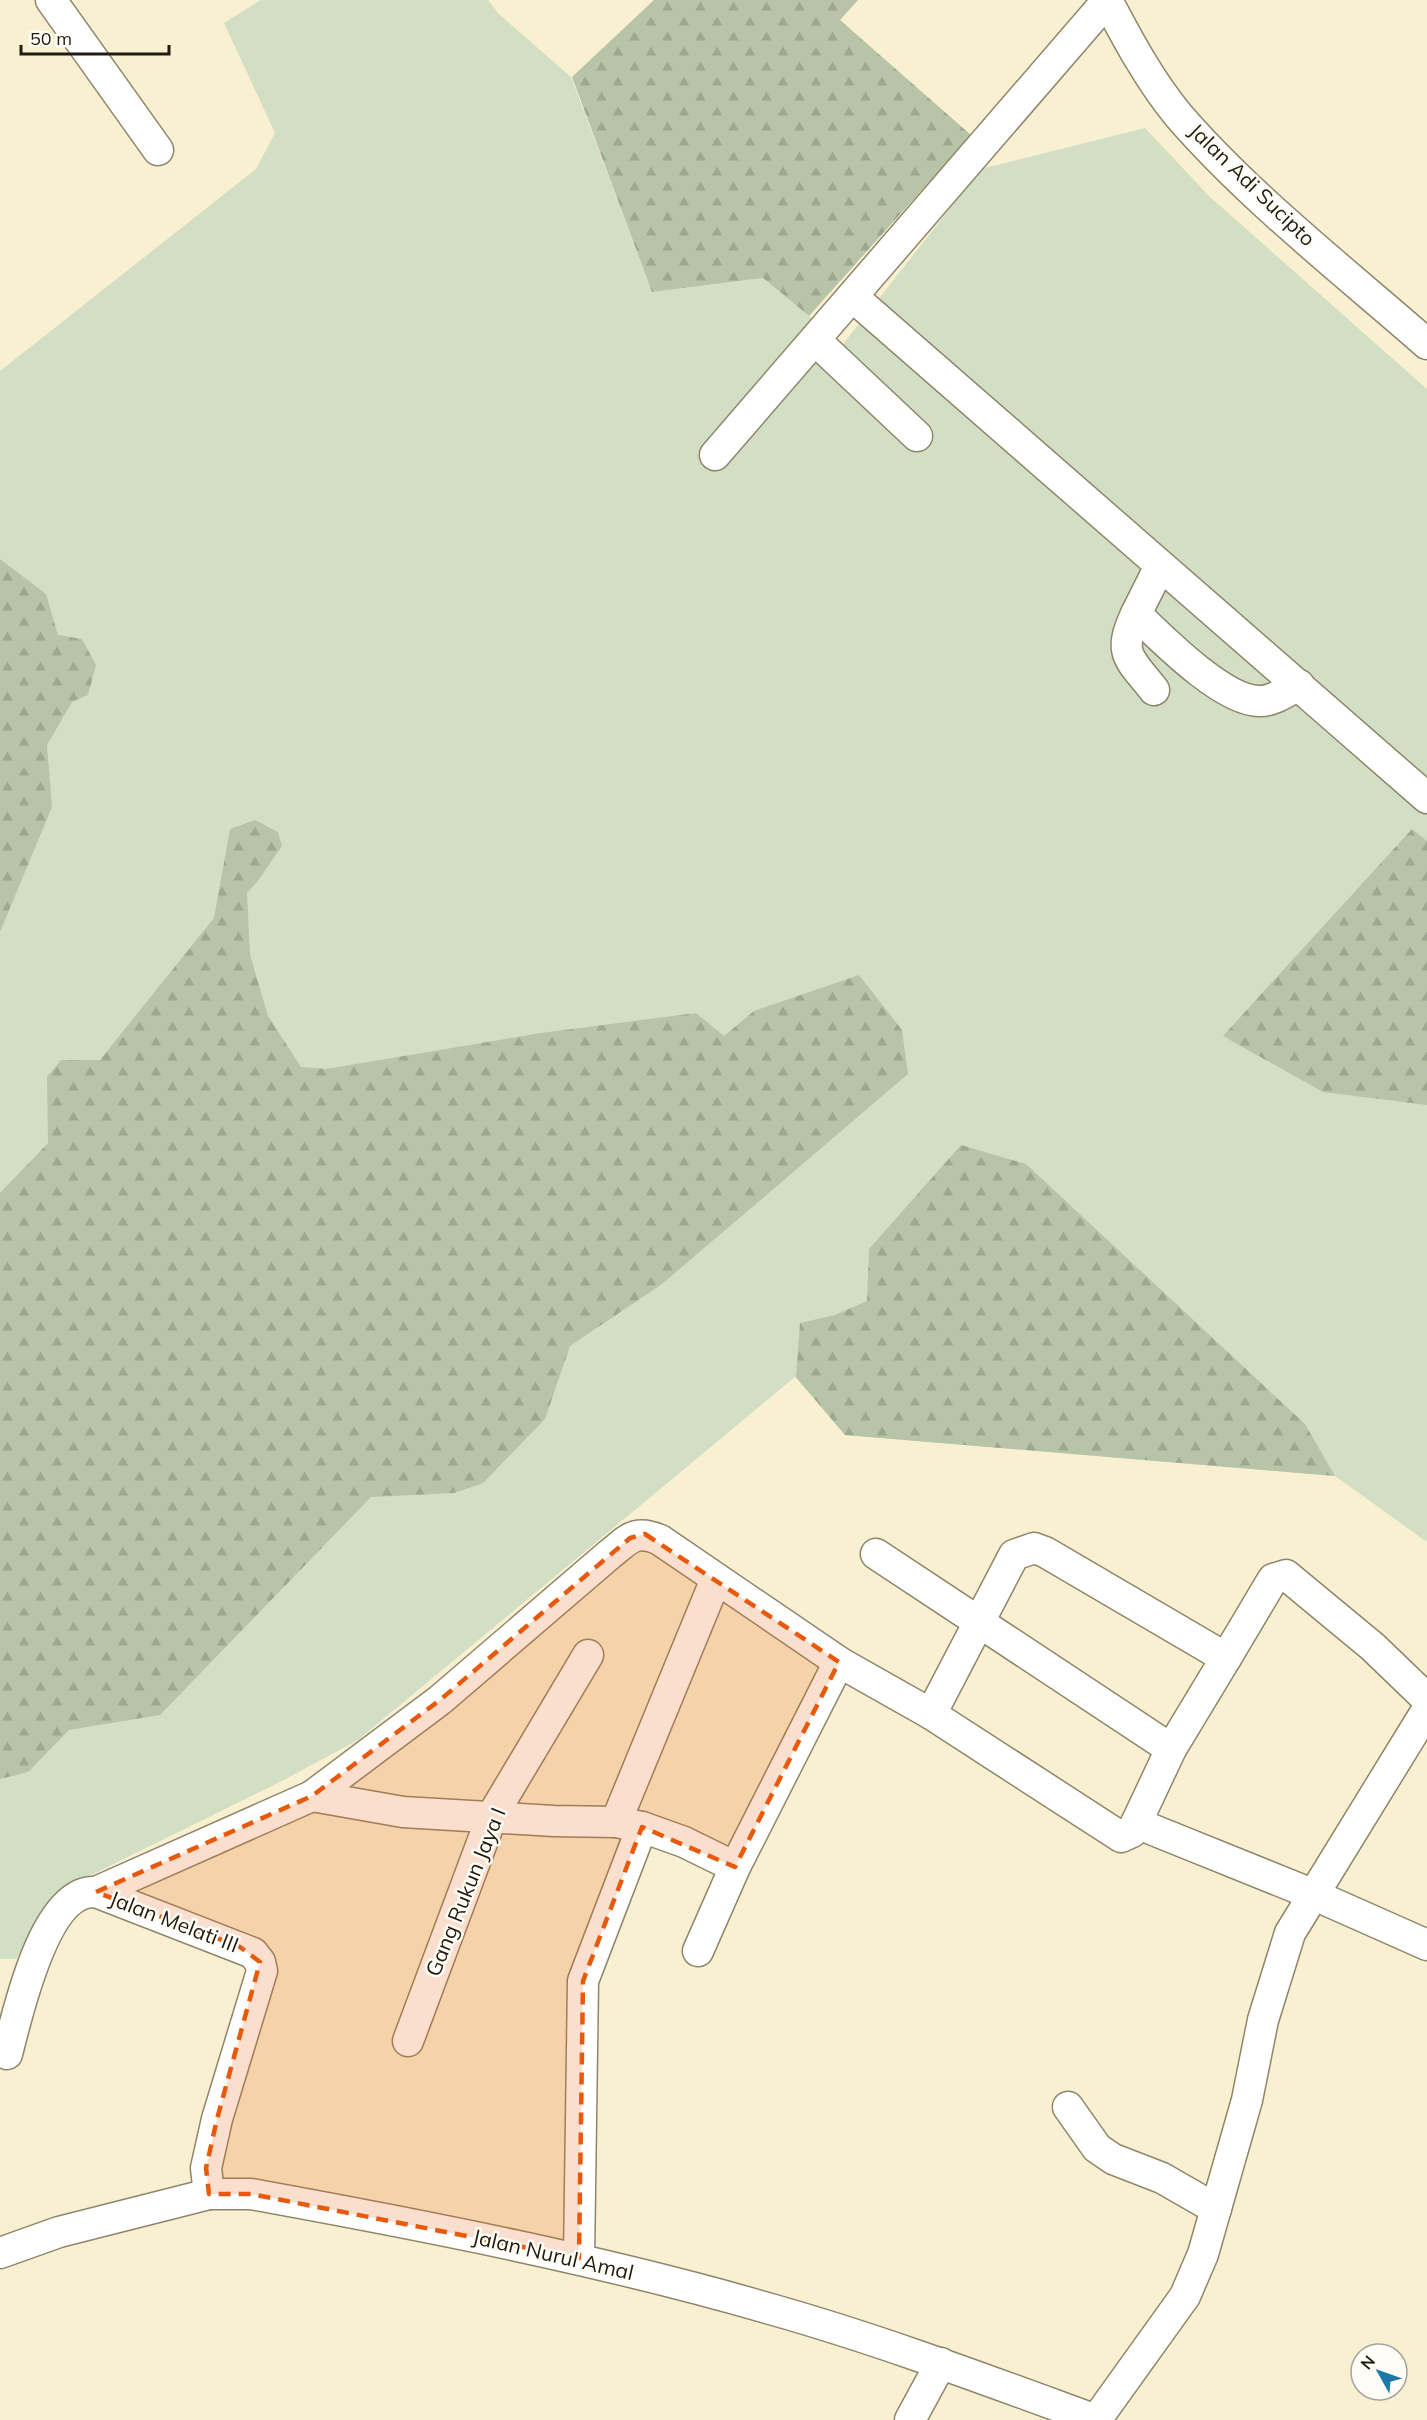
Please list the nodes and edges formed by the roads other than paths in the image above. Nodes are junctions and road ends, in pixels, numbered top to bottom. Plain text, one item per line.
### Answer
1 (51, 0) edge
2 (1107, 0) edge
3 (158, 150) dead end
4 (853, 297) junction
5 (816, 341) junction
6 (1427, 344) edge
7 (917, 436) dead end
8 (715, 455) dead end
9 (1160, 566) junction
10 (1136, 614) junction
11 (1299, 685) junction
12 (1154, 690) dead end
13 (1427, 798) edge
14 (876, 1554) dead end
15 (716, 1580) junction
16 (979, 1624) junction
17 (588, 1655) dead end
18 (1226, 1658) junction
19 (839, 1662) junction
20 (1427, 1699) edge
21 (1427, 1710) edge
22 (931, 1714) junction
23 (1171, 1749) junction
24 (312, 1796) junction
25 (492, 1816) junction
26 (1136, 1823) junction
27 (629, 1824) junction
28 (735, 1867) junction
29 (96, 1892) junction
30 (1312, 1894) junction
31 (1427, 1945) edge
32 (698, 1951) dead end
33 (13, 1979) edge
34 (408, 2041) dead end
35 (7, 2054) dead end
36 (1068, 2107) dead end
37 (209, 2194) junction
38 (1216, 2209) junction
39 (0, 2253) edge
40 (579, 2258) junction
41 (941, 2363) junction
42 (910, 2420) edge
43 (1096, 2420) edge

1 - 3 street
2 - 4 street
2 - 6 street, Jalan Adi Sucipto
4 - 5 street
4 - 9 street
5 - 7 street
5 - 8 street
9 - 10 street
9 - 11 street
10 - 11 street
10 - 12 street
11 - 13 street
14 - 16 street
15 - 19 street
15 - 24 street
15 - 27 street
16 - 18 street
16 - 22 street
16 - 23 street
17 - 25 street, Gang Rukun Jaya I
18 - 20 street
18 - 23 street
19 - 22 street
19 - 28 street
21 - 30 street
22 - 26 street
23 - 26 street
24 - 25 street
24 - 29 street
25 - 27 street
25 - 34 street, Gang Rukun Jaya I
26 - 30 street
27 - 28 street
27 - 40 street
28 - 32 street
29 - 33 street, Jalan Melati III
29 - 37 street, Jalan Melati III
30 - 31 street
30 - 38 street
33 - 35 street, Jalan Melati III
36 - 38 street
37 - 39 street, Jalan Nurul Amal
37 - 40 street, Jalan Nurul Amal
38 - 43 street
40 - 41 street, Jalan Nurul Amal
41 - 42 street
41 - 43 street, Jalan Nurul Amal

